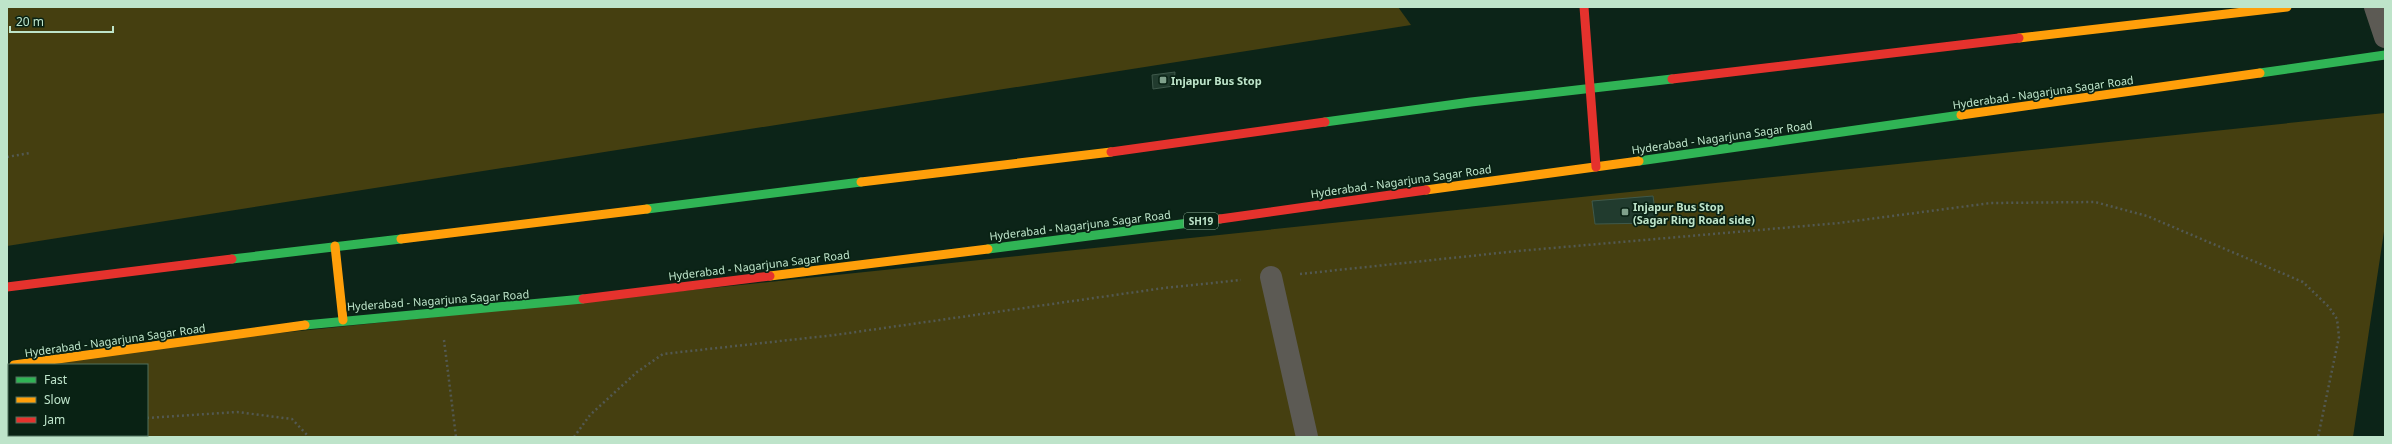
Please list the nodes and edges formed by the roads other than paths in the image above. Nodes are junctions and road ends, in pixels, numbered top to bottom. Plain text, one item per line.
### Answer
1 (1584, 7) edge
2 (2287, 7) edge
3 (2375, 7) edge
4 (2385, 37) edge
5 (2385, 55) edge
6 (1589, 88) junction
7 (1596, 167) junction
8 (335, 246) junction
9 (1271, 277) road end
10 (7, 287) edge
11 (343, 320) junction
12 (21, 364) edge
13 (1307, 437) edge

1 - 6 main road
2 - 6 main road
3 - 4 street
5 - 7 main road, Hyderabad - Nagarjuna Sagar Road / SH19
6 - 7 main road
6 - 8 main road
7 - 11 main road, Hyderabad - Nagarjuna Sagar Road / SH19
8 - 10 main road
8 - 11 main road
9 - 13 street
11 - 12 main road, Hyderabad - Nagarjuna Sagar Road / SH19

